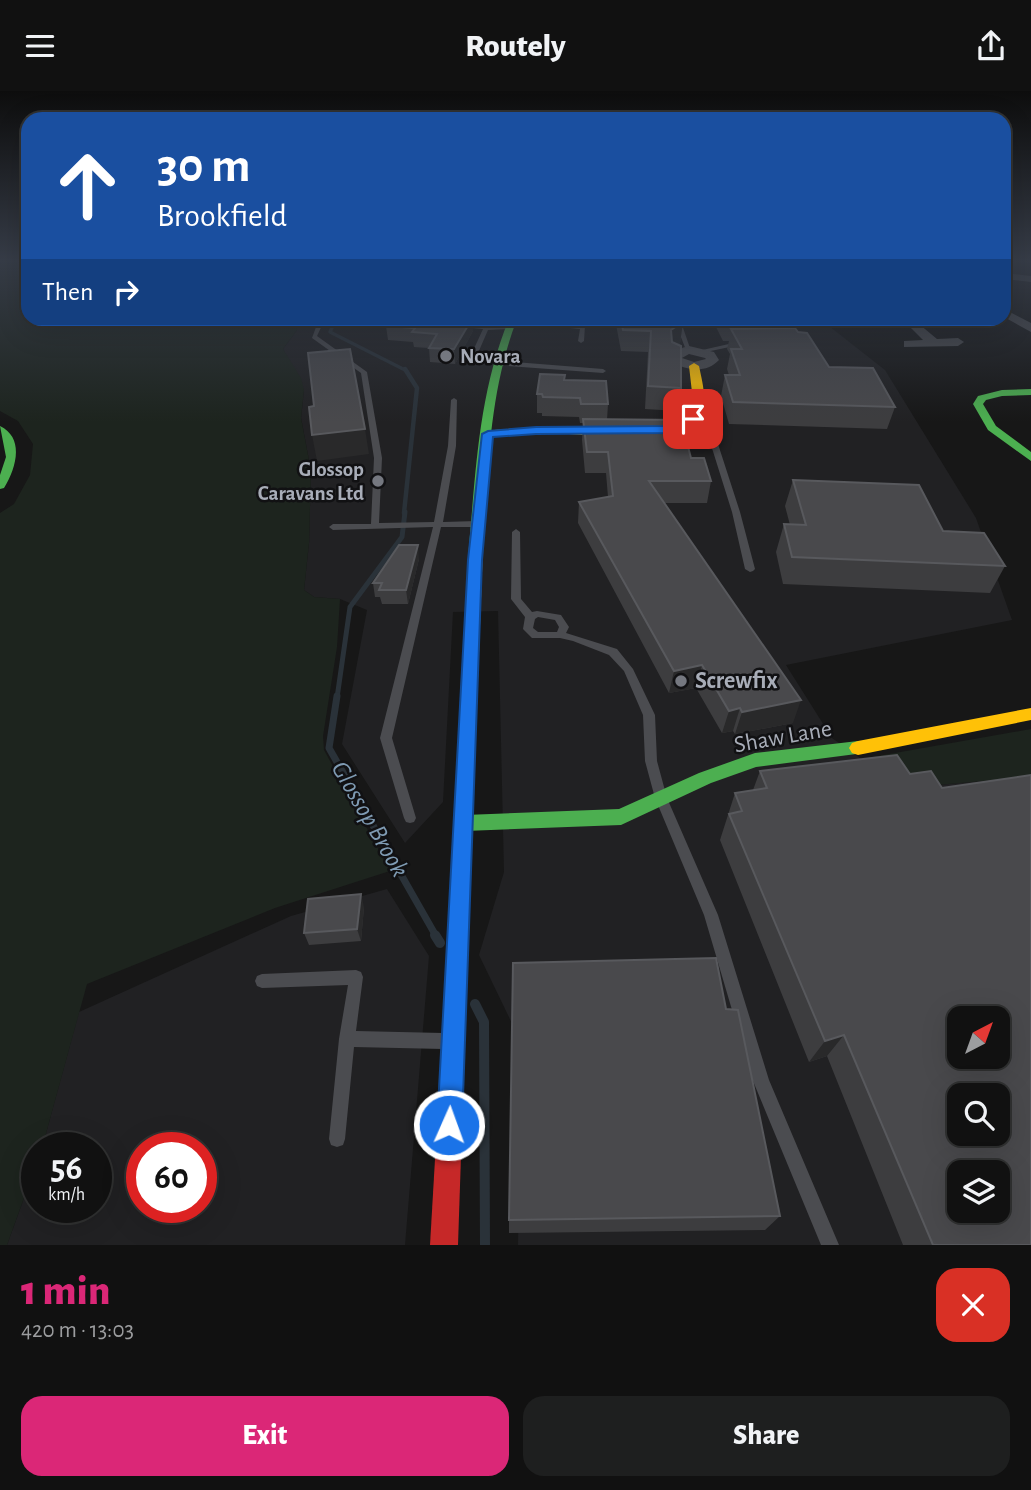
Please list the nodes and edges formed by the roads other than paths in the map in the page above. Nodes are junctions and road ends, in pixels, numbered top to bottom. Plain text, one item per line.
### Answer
1 (1011, 316) edge
2 (319, 326) edge
3 (470, 326) edge
4 (493, 326) edge
5 (510, 326) edge
6 (583, 326) edge
7 (680, 326) edge
8 (915, 326) edge
9 (488, 327) junction
10 (1031, 328) edge
11 (581, 341) dead end
12 (958, 342) dead end
13 (751, 343) edge
14 (934, 343) junction
15 (908, 344) dead end
16 (694, 356) junction
17 (496, 362) junction
18 (603, 371) dead end
19 (1031, 393) edge
20 (454, 400) dead end
21 (688, 423) junction
22 (0, 429) edge
23 (488, 434) junction
24 (1031, 458) edge
25 (0, 485) edge
26 (438, 524) junction
27 (479, 524) junction
28 (375, 526) junction
29 (332, 527) dead end
30 (516, 532) dead end
31 (750, 569) dead end
32 (530, 617) junction
33 (560, 635) junction
34 (1031, 714) edge
35 (661, 798) junction
36 (410, 818) dead end
37 (465, 823) junction
38 (261, 981) dead end
39 (347, 1039) junction
40 (453, 1042) junction
41 (337, 1139) dead end
42 (444, 1245) edge
43 (830, 1245) edge

1 - 10 street
2 - 28 lane
3 - 9 lane
4 - 9 lane
5 - 17 street
6 - 11 lane
7 - 16 lane
8 - 14 street
9 - 17 lane
12 - 14 street
13 - 16 lane
14 - 15 street
16 - 21 street
17 - 18 lane
17 - 23 street
19 - 24 street
20 - 26 lane
21 - 23 street
21 - 31 lane
22 - 25 street
23 - 27 street
26 - 27 lane
26 - 28 lane
26 - 36 lane
27 - 37 street
28 - 29 lane
30 - 32 lane
32 - 33 lane
32 - 33 lane
33 - 35 lane
34 - 35 street, Shaw Lane
35 - 37 street, Shaw Lane
35 - 43 lane
37 - 40 street
38 - 39 lane
39 - 40 lane
39 - 41 lane
40 - 42 street

